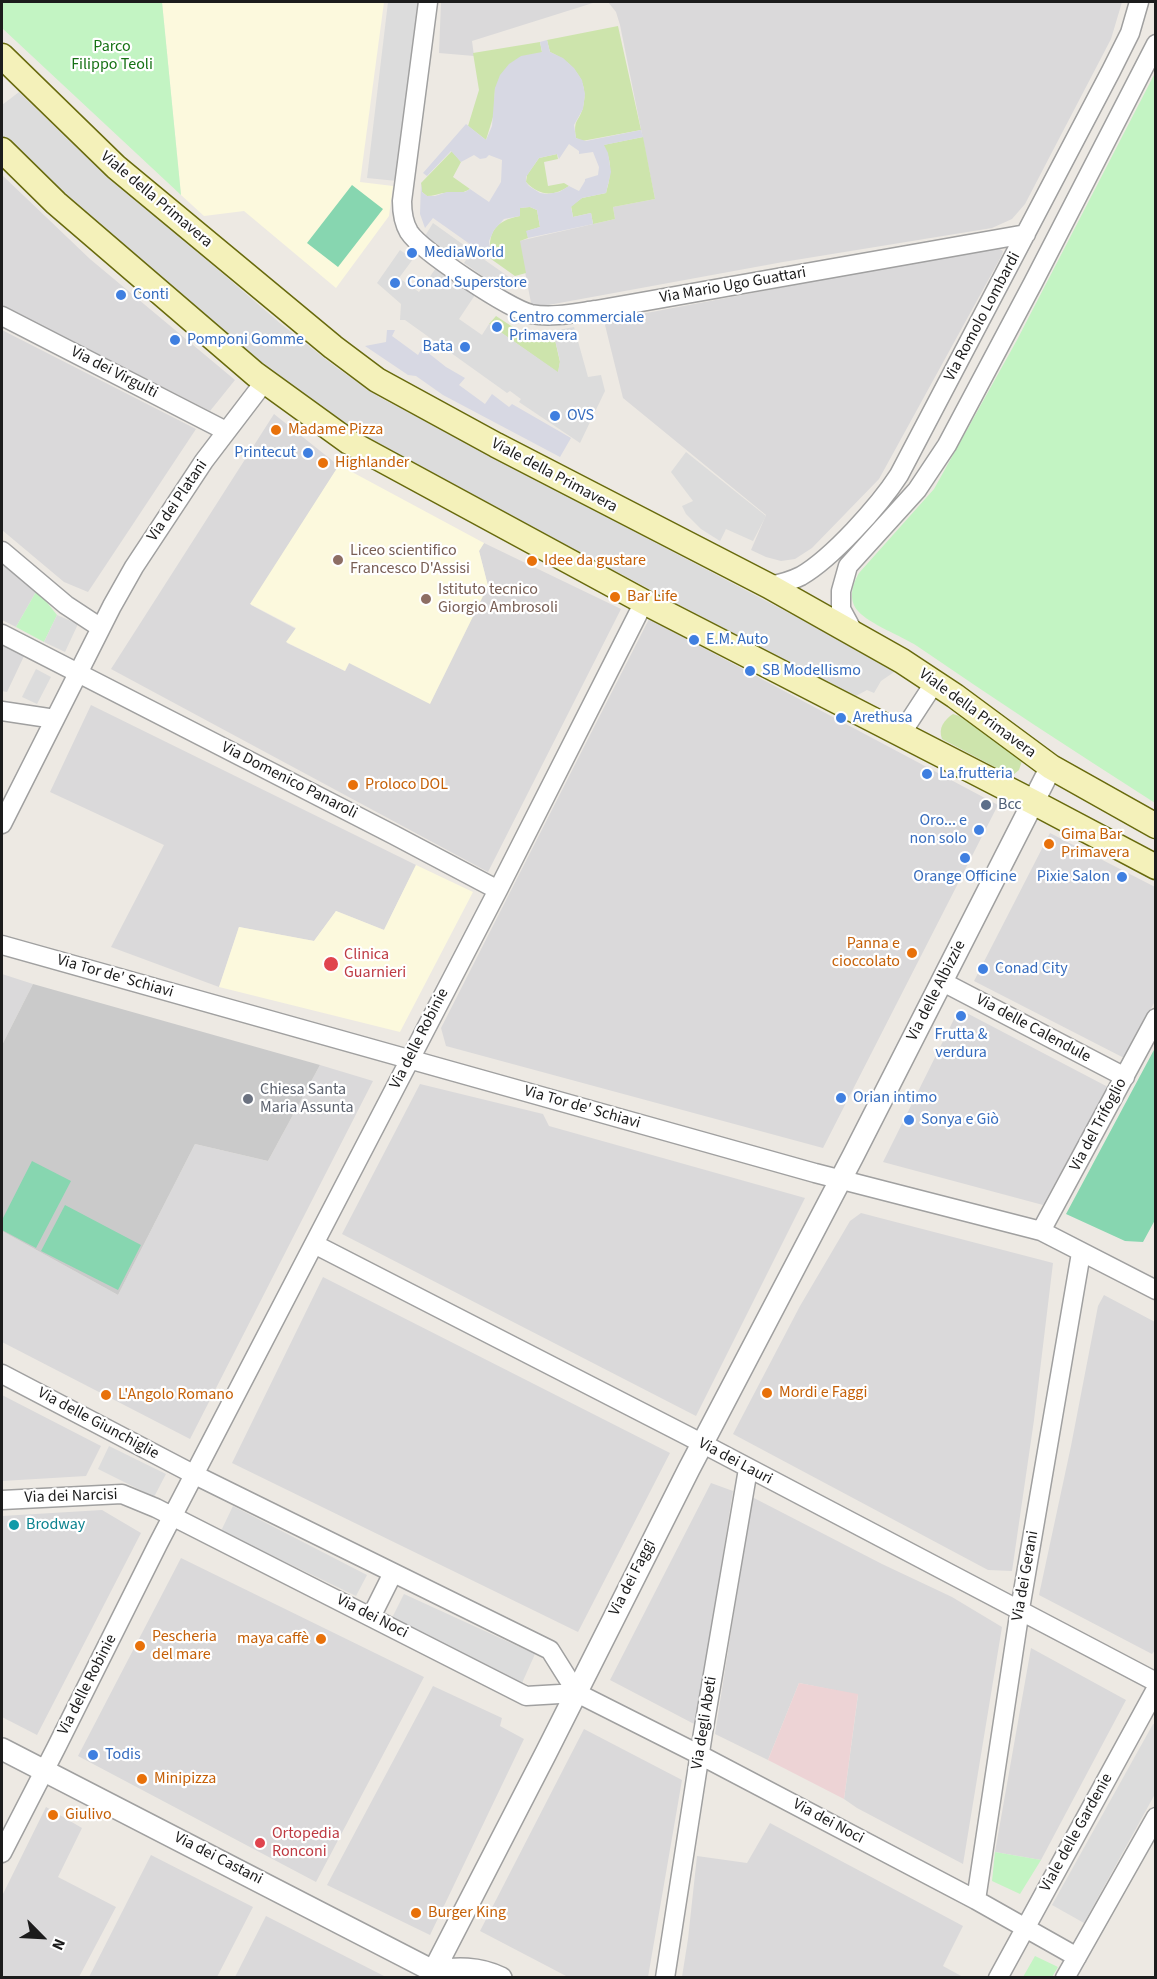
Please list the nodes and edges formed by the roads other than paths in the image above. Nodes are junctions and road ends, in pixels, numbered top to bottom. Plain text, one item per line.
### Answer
1 (428, 2) edge
2 (1139, 2) edge
3 (1155, 44) edge
4 (2, 56) edge
5 (2, 150) edge
6 (1026, 234) junction
7 (2, 316) edge
8 (265, 381) junction
9 (226, 430) junction
10 (2, 551) edge
11 (770, 586) junction
12 (644, 602) junction
13 (101, 628) junction
14 (2, 634) edge
15 (855, 635) junction
16 (79, 673) junction
17 (935, 682) junction
18 (2, 711) edge
19 (55, 719) junction
20 (901, 734) junction
21 (1051, 767) junction
22 (1033, 802) junction
23 (2, 824) edge
24 (1155, 826) edge
25 (1155, 867) edge
26 (498, 890) junction
27 (2, 945) edge
28 (941, 981) junction
29 (1155, 1018) edge
30 (409, 1060) junction
31 (1125, 1077) junction
32 (841, 1180) junction
33 (1041, 1232) junction
34 (314, 1244) junction
35 (1081, 1252) junction
36 (1155, 1290) edge
37 (2, 1374) edge
38 (702, 1444) junction
39 (748, 1469) junction
40 (195, 1475) junction
41 (2, 1500) edge
42 (172, 1517) junction
43 (393, 1573) junction
44 (1020, 1609) junction
45 (371, 1617) junction
46 (1155, 1682) edge
47 (1155, 1689) edge
48 (577, 1693) junction
49 (2, 1749) edge
50 (700, 1755) junction
51 (44, 1771) junction
52 (1155, 1817) edge
53 (2, 1853) edge
54 (976, 1900) junction
55 (1026, 1928) junction
56 (1077, 1957) junction
57 (433, 1975) edge
58 (501, 1977) edge
59 (665, 1977) edge
60 (998, 1977) edge
61 (1065, 1977) edge

1 - 6 street, Via Mario Ugo Guattari
2 - 6 street, Via Romolo Lombardi
3 - 15 street, Via Romolo Lombardi
4 - 11 main road, Viale della Primavera
5 - 8 main road
6 - 11 street, Via Romolo Lombardi
7 - 9 street, Via dei Virgulti
8 - 9 street, Via dei Platani
8 - 12 main road
9 - 13 street, Via dei Platani
10 - 13 street
11 - 15 main road, Viale della Primavera
12 - 20 main road
12 - 26 street, Via delle Robinie
13 - 16 street, Via dei Platani
14 - 16 street, Via Domenico Panaroli
15 - 17 main road, Viale della Primavera
16 - 19 street, Via dei Platani
16 - 26 street, Via Domenico Panaroli
17 - 20 street
17 - 21 main road, Viale della Primavera
18 - 19 street
19 - 23 street
20 - 22 main road
21 - 22 street, Via delle Albizzie
21 - 24 main road, Viale della Primavera
22 - 25 main road
22 - 28 street, Via delle Albizzie
26 - 30 street, Via delle Robinie
27 - 30 street, Via Tor de' Schiavi
28 - 31 street, Via delle Calendule
28 - 32 street, Via delle Albizzie
29 - 31 street, Via del Trifoglio
30 - 32 street, Via Tor de' Schiavi
30 - 34 street, Via delle Robinie
31 - 33 street, Via del Trifoglio
32 - 33 street, Via Tor de' Schiavi
32 - 38 street, Via dei Faggi
33 - 35 street, Via Tor de' Schiavi
34 - 38 street, Via dei Lauri
34 - 40 street, Via delle Robinie
35 - 36 street, Via Tor de' Schiavi
35 - 44 street, Via dei Gerani
37 - 40 street, Via delle Giunchiglie
38 - 39 street, Via dei Lauri
38 - 48 street, Via dei Faggi
39 - 44 street, Via dei Lauri
39 - 50 street, Via degli Abeti
40 - 42 street, Via delle Robinie
40 - 43 street
41 - 42 street, Via dei Narcisi
42 - 45 street, Via dei Noci
42 - 51 street, Via delle Robinie
43 - 45 street
43 - 48 street
44 - 46 street, Via dei Lauri
44 - 54 street, Via dei Gerani
45 - 48 street, Via dei Noci
47 - 55 street, Viale delle Gardenie
48 - 50 street, Via dei Noci
48 - 57 street, Via dei Faggi
49 - 51 street, Via dei Castani
50 - 54 street, Via dei Noci
50 - 59 street, Via degli Abeti
51 - 53 street, Via delle Robinie
51 - 57 street, Via dei Castani
52 - 56 street
54 - 55 street, Via dei Noci
55 - 56 street, Via dei Noci
55 - 60 street, Viale delle Gardenie
56 - 61 street
57 - 58 street

